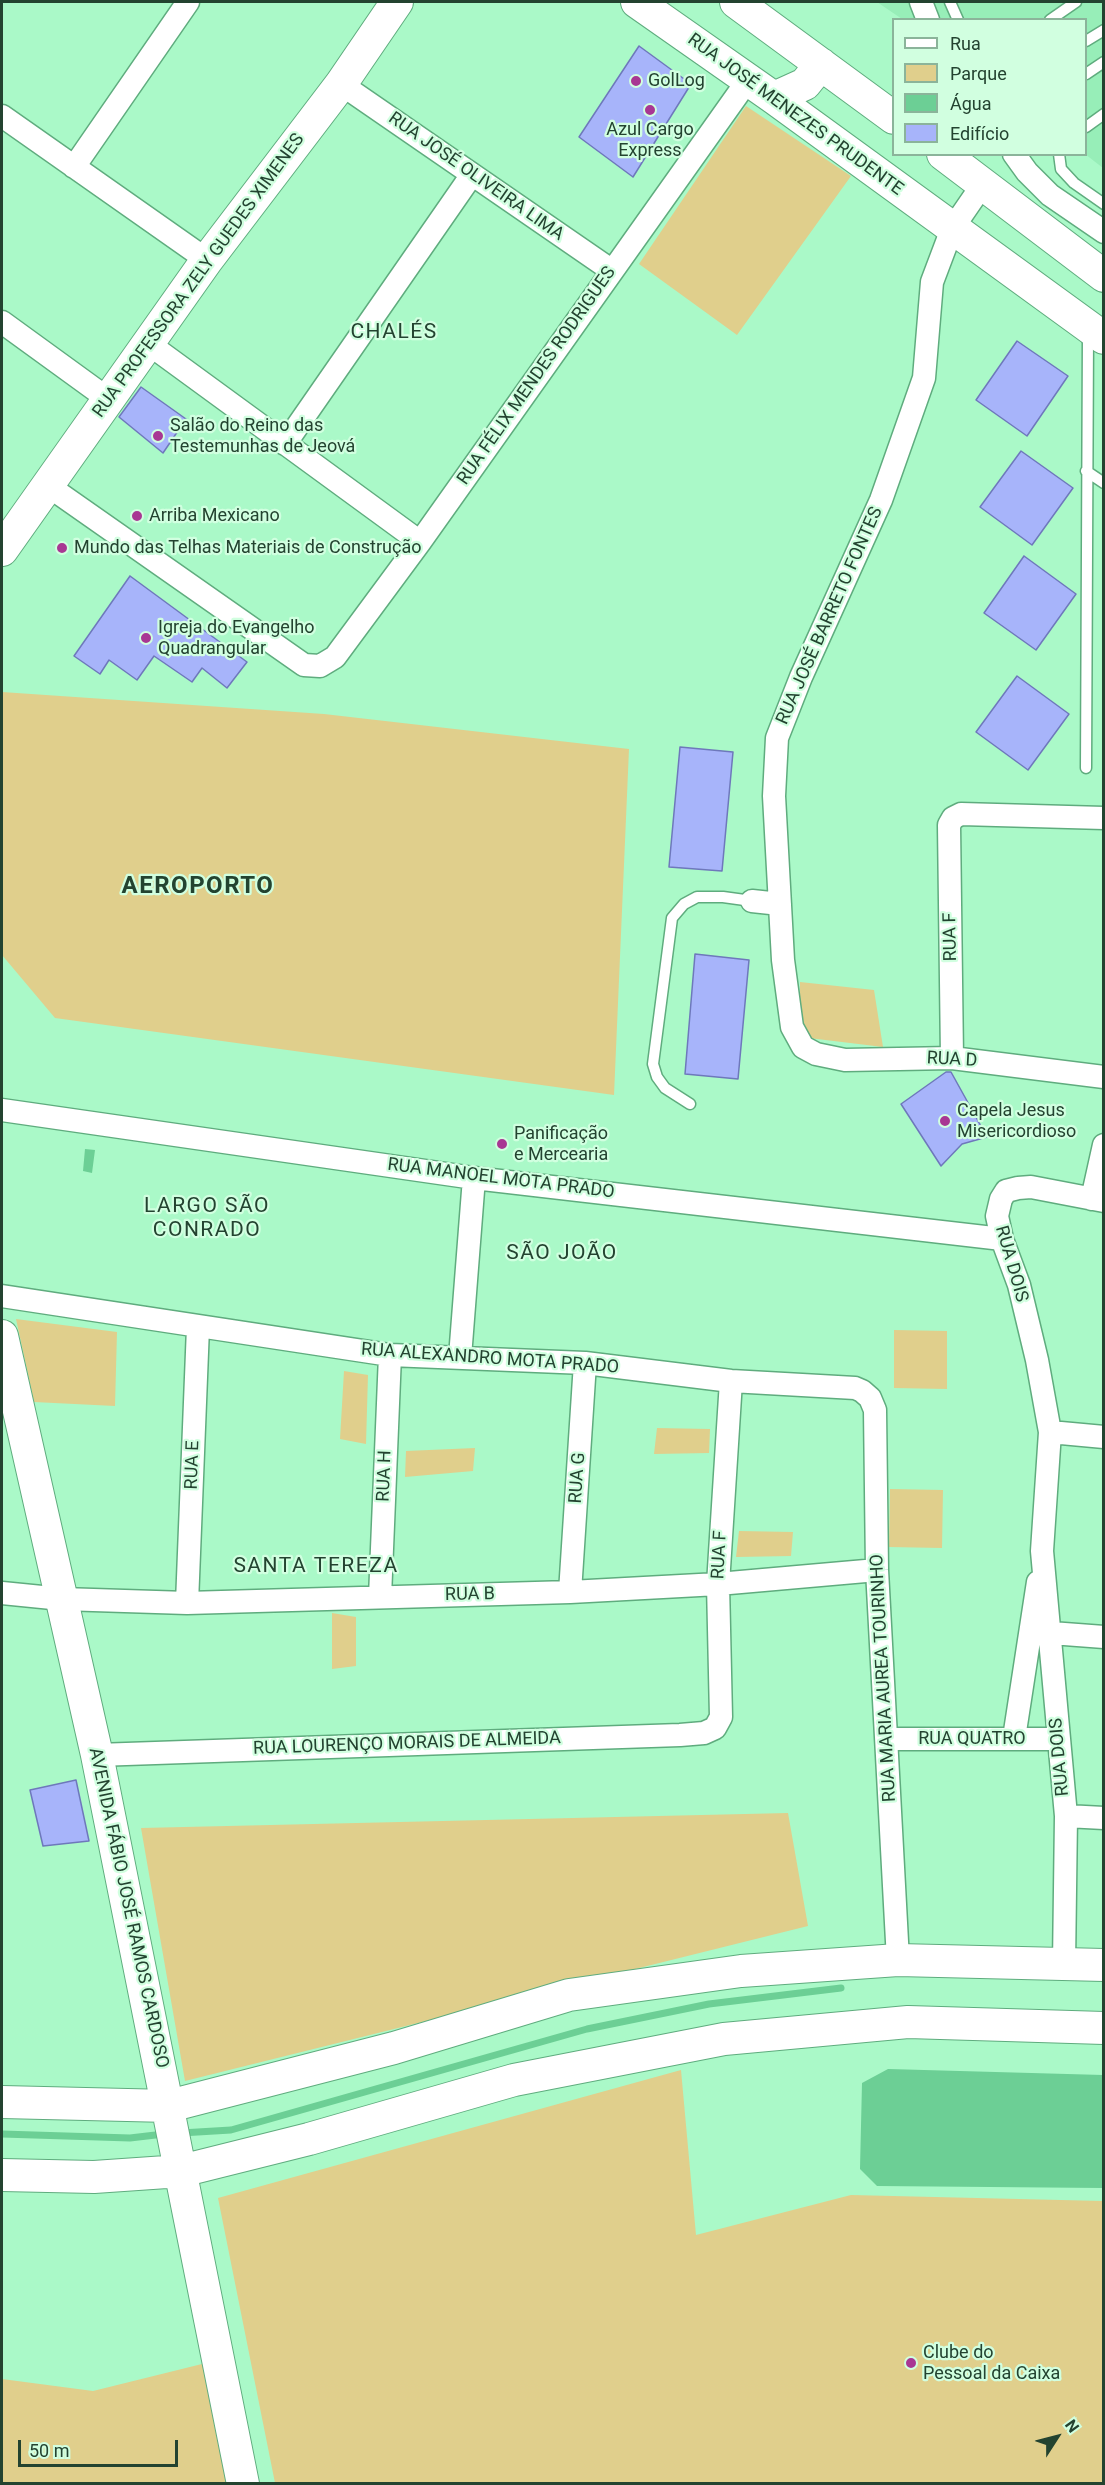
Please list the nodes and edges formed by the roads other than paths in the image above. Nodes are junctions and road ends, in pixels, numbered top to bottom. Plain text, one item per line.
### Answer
1 (188, 2) edge
2 (397, 2) edge
3 (637, 2) edge
4 (736, 2) edge
5 (921, 2) edge
6 (951, 2) edge
7 (1076, 2) edge
8 (927, 18) edge
9 (957, 18) edge
10 (1053, 18) edge
11 (1104, 30) edge
12 (1087, 40) edge
13 (1104, 62) edge
14 (820, 64) junction
15 (1087, 73) edge
16 (748, 80) junction
17 (341, 84) junction
18 (774, 98) junction
19 (1104, 114) edge
20 (2, 116) edge
21 (892, 117) edge
22 (1087, 126) edge
23 (946, 156) edge
24 (1016, 156) edge
25 (1059, 156) edge
26 (74, 167) junction
27 (471, 176) junction
28 (983, 184) junction
29 (1104, 204) edge
30 (952, 229) junction
31 (1104, 232) edge
32 (207, 260) junction
33 (611, 270) junction
34 (1104, 276) edge
35 (2, 322) edge
36 (1096, 333) edge
37 (149, 344) junction
38 (108, 399) junction
39 (285, 444) junction
40 (1086, 471) junction
41 (1104, 483) edge
42 (47, 484) junction
43 (6, 535) edge
44 (420, 542) junction
45 (1086, 768) dead end
46 (1104, 818) edge
47 (752, 901) joint
48 (780, 904) junction
49 (803, 1047) joint
50 (952, 1058) junction
51 (1104, 1077) edge
52 (690, 1104) dead end
53 (2, 1110) edge
54 (1104, 1145) edge
55 (474, 1178) junction
56 (1098, 1200) edge
57 (1002, 1239) junction
58 (2, 1296) edge
59 (198, 1327) junction
60 (2, 1336) edge
61 (390, 1355) junction
62 (459, 1357) junction
63 (585, 1363) junction
64 (731, 1381) junction
65 (870, 1398) joint
66 (11, 1423) edge
67 (1050, 1432) junction
68 (1104, 1437) edge
69 (1042, 1551) junction
70 (877, 1569) junction
71 (718, 1584) junction
72 (570, 1592) junction
73 (2, 1593) edge
74 (380, 1597) junction
75 (62, 1599) junction
76 (187, 1603) junction
77 (1051, 1633) junction
78 (1104, 1637) edge
79 (715, 1728) joint
80 (1014, 1738) junction
81 (887, 1739) junction
82 (1057, 1739) junction
83 (97, 1755) junction
84 (1066, 1816) junction
85 (1104, 1818) edge
86 (898, 1960) junction
87 (1064, 1964) junction
88 (1104, 1965) edge
89 (1104, 2028) edge
90 (2, 2102) edge
91 (169, 2110) junction
92 (179, 2162) junction
93 (2, 2175) edge
94 (243, 2484) edge

1 - 26 street
2 - 17 street, RUA PROFESSORA ZELY GUEDES XIMENES
3 - 16 street, RUA JOSÉ MENEZES PRUDENTE
4 - 14 street
5 - 8 street
6 - 9 lane
7 - 10 lane
11 - 12 lane
13 - 15 lane
14 - 18 street
14 - 21 street
16 - 18 street, RUA JOSÉ MENEZES PRUDENTE
16 - 33 street, RUA FÉLIX MENDES RODRIGUES
17 - 27 street, RUA JOSÉ OLIVEIRA LIMA
17 - 32 street, RUA PROFESSORA ZELY GUEDES XIMENES
18 - 30 street, RUA JOSÉ MENEZES PRUDENTE
19 - 22 lane
20 - 26 street
23 - 28 street
24 - 31 street
25 - 29 lane
26 - 32 street
27 - 33 street, RUA JOSÉ OLIVEIRA LIMA
27 - 39 street
28 - 30 street, RUA JOSÉ BARRETO FONTES
28 - 34 street
30 - 36 street, RUA JOSÉ MENEZES PRUDENTE
30 - 48 street, RUA JOSÉ BARRETO FONTES
32 - 37 street, RUA PROFESSORA ZELY GUEDES XIMENES
33 - 44 street, RUA FÉLIX MENDES RODRIGUES
35 - 38 street
36 - 40 lane
37 - 38 street, RUA PROFESSORA ZELY GUEDES XIMENES
37 - 39 street
38 - 42 street, RUA PROFESSORA ZELY GUEDES XIMENES
39 - 44 street
40 - 41 lane
40 - 45 lane
42 - 43 street, RUA PROFESSORA ZELY GUEDES XIMENES
42 - 44 street, RUA FÉLIX MENDES RODRIGUES
46 - 50 street, RUA F
47 - 48 street
47 - 52 lane
48 - 49 street, RUA JOSÉ BARRETO FONTES
49 - 50 street, RUA D
50 - 51 street, RUA D
53 - 55 street, RUA MANOEL MOTA PRADO
54 - 56 street
55 - 57 street, RUA MANOEL MOTA PRADO
55 - 62 street
56 - 57 street, RUA DOIS
57 - 67 street, RUA DOIS
58 - 59 street, RUA ALEXANDRO MOTA PRADO
59 - 61 street, RUA ALEXANDRO MOTA PRADO
59 - 76 street, RUA E
60 - 66 street, AVENIDA FÁBIO JOSÉ RAMOS CARDOSO
61 - 62 street, RUA ALEXANDRO MOTA PRADO
61 - 74 street, RUA H
62 - 63 street, RUA ALEXANDRO MOTA PRADO
63 - 64 street, RUA ALEXANDRO MOTA PRADO
63 - 72 street, RUA G
64 - 65 street, RUA ALEXANDRO MOTA PRADO
64 - 71 street, RUA F
65 - 70 street, RUA MARIA AUREA TOURINHO
66 - 75 street, AVENIDA FÁBIO JOSÉ RAMOS CARDOSO
67 - 68 street
67 - 69 street, RUA DOIS
69 - 77 street, RUA DOIS
69 - 80 street, RUA DOIS
70 - 71 street, RUA B
70 - 81 street, RUA MARIA AUREA TOURINHO
71 - 72 street, RUA B
71 - 79 street, RUA F
72 - 74 street, RUA B
73 - 75 street, RUA B
74 - 76 street, RUA B
75 - 76 street, RUA B
75 - 83 street, AVENIDA FÁBIO JOSÉ RAMOS CARDOSO
77 - 78 street
77 - 82 street, RUA DOIS
79 - 83 street, RUA LOURENÇO MORAIS DE ALMEIDA
80 - 81 street, RUA QUATRO
80 - 82 street, RUA QUATRO
81 - 86 street, RUA MARIA AUREA TOURINHO
82 - 84 street, RUA DOIS
83 - 91 street, AVENIDA FÁBIO JOSÉ RAMOS CARDOSO
84 - 85 street
84 - 87 street, RUA DOIS
86 - 87 street
86 - 91 street
87 - 88 street
89 - 92 street
90 - 91 street
91 - 92 street, AVENIDA FÁBIO JOSÉ RAMOS CARDOSO
92 - 93 street
92 - 94 street, AVENIDA FÁBIO JOSÉ RAMOS CARDOSO

